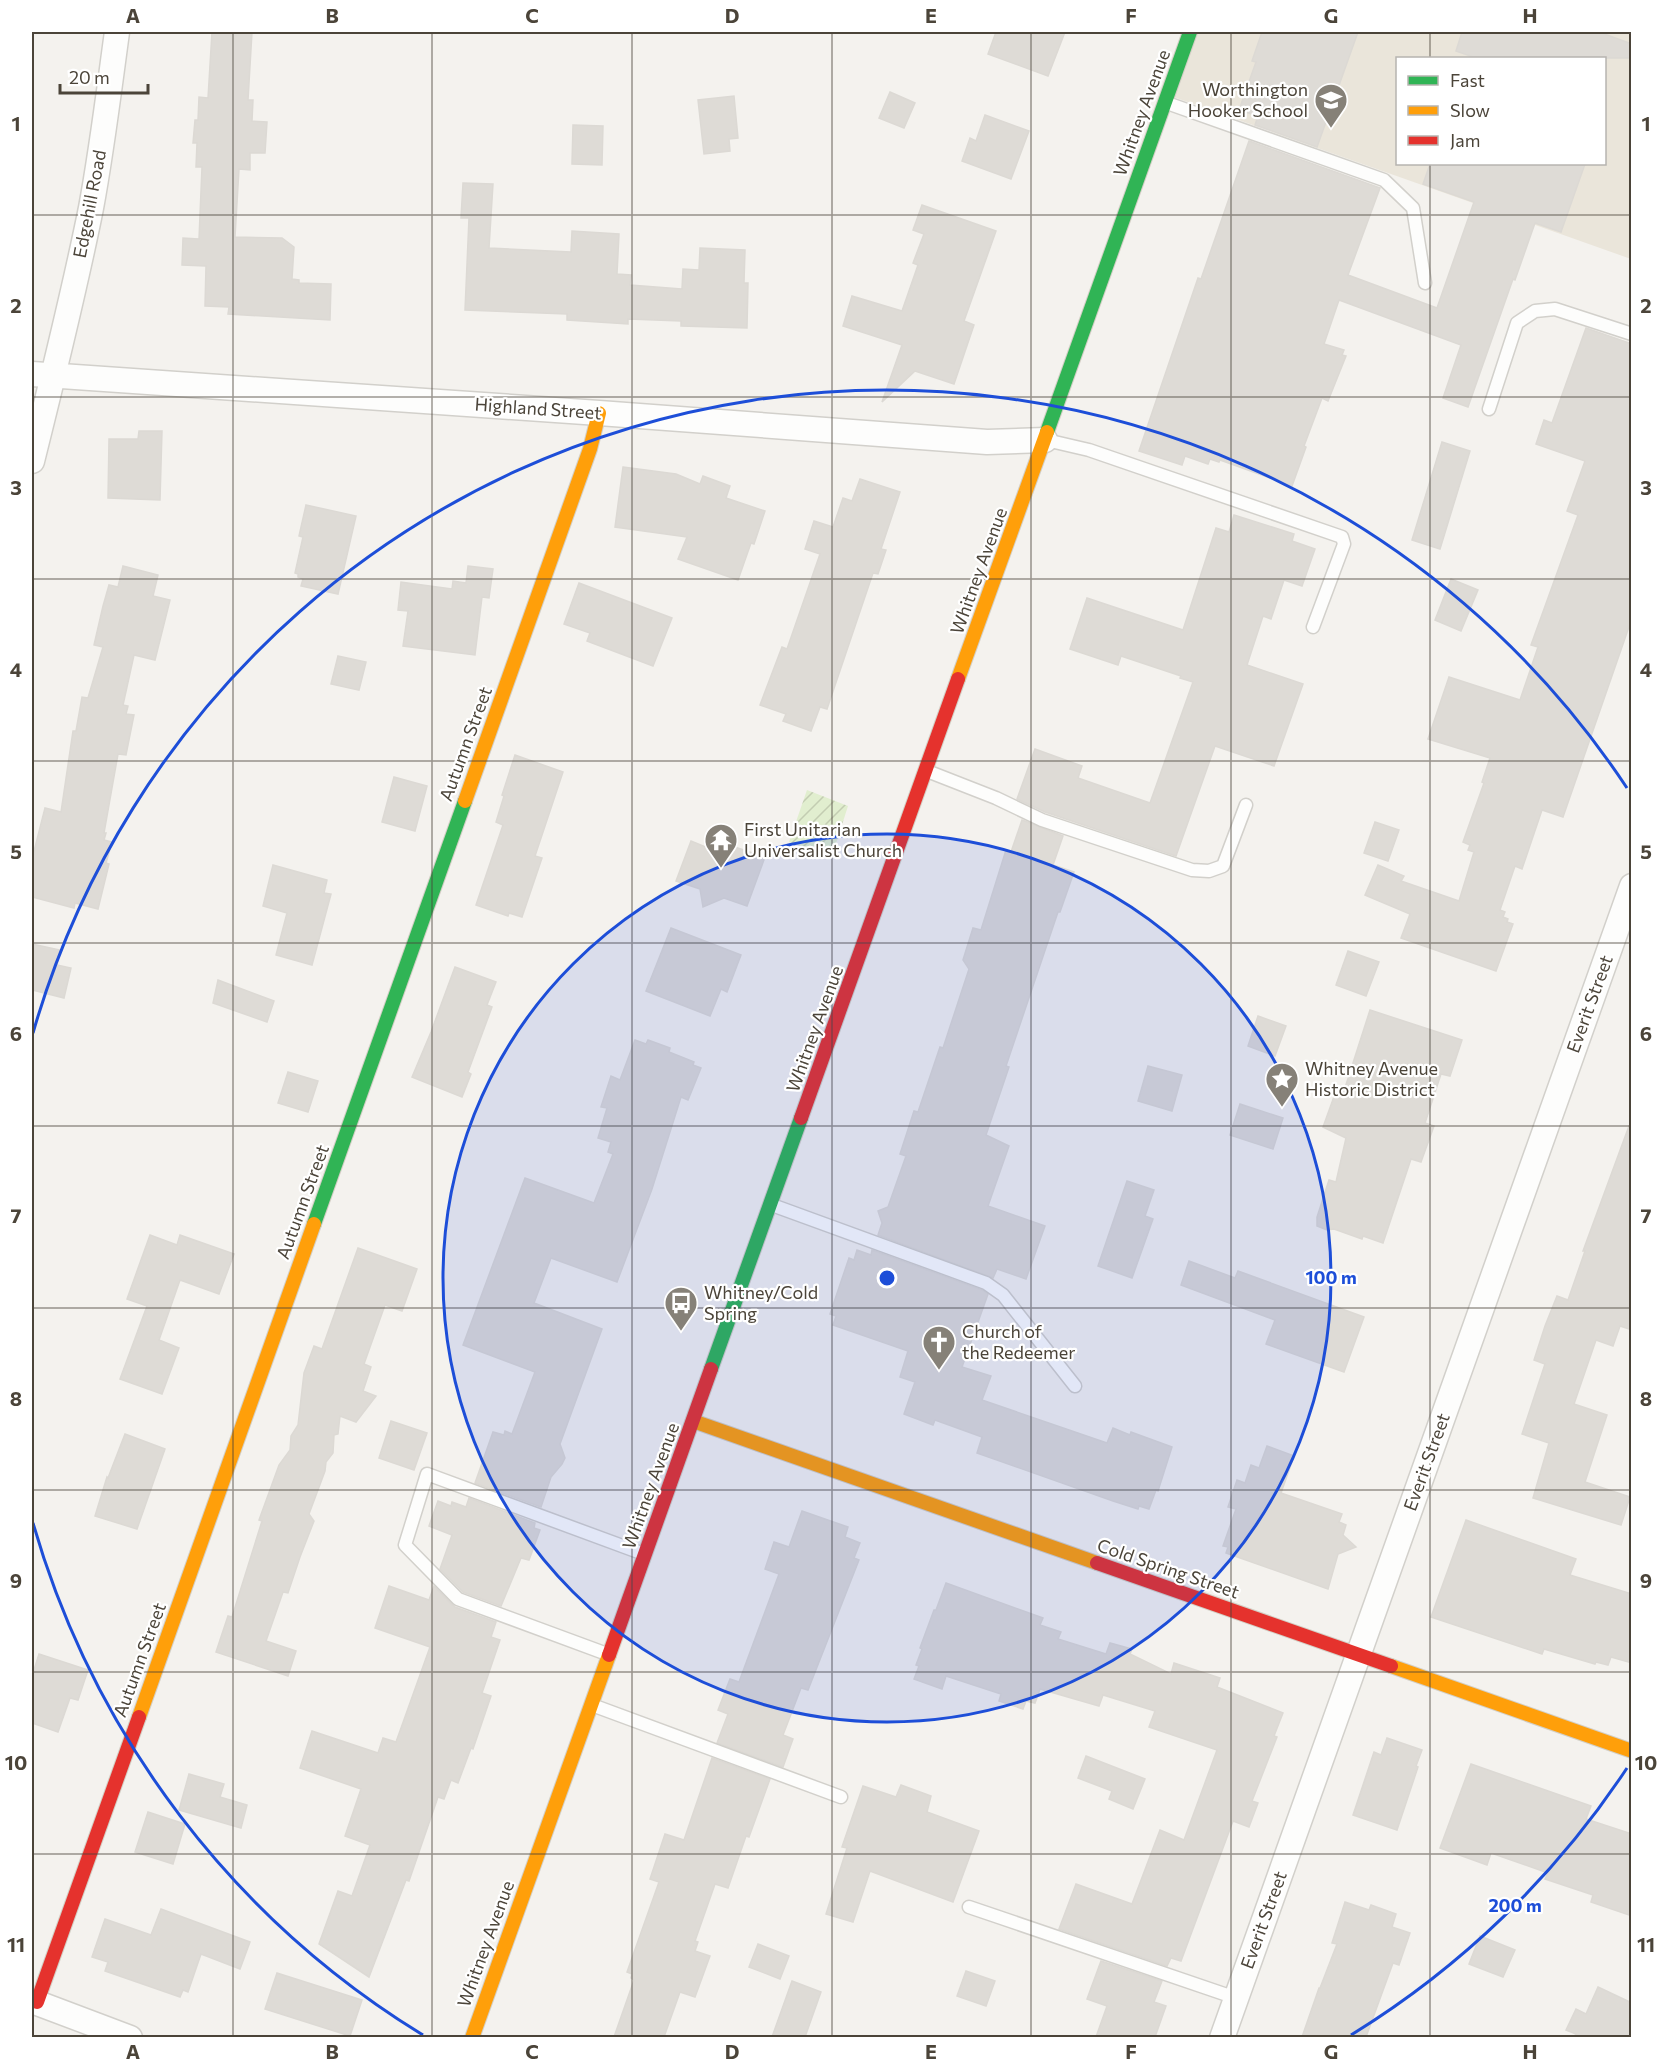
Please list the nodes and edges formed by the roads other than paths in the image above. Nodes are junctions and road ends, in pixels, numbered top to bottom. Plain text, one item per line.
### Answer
1 (117, 32) edge
2 (1190, 32) edge
3 (1165, 102) junction
4 (1425, 283) dead end
5 (1632, 334) edge
6 (42, 375) edge
7 (1489, 409) dead end
8 (599, 413) junction
9 (1045, 440) junction
10 (32, 461) edge
11 (1313, 627) dead end
12 (926, 771) junction
13 (1246, 805) dead end
14 (1632, 886) edge
15 (771, 1205) junction
16 (1076, 1386) dead end
17 (693, 1421) junction
18 (645, 1554) junction
19 (609, 1655) junction
20 (1360, 1655) junction
21 (591, 1705) junction
22 (1632, 1751) edge
23 (841, 1797) dead end
24 (969, 1907) dead end
25 (1236, 1998) junction
26 (34, 2002) edge
27 (130, 2037) edge
28 (472, 2037) edge
29 (1222, 2037) edge

1 - 6 street, Edgehill Road
2 - 3 street, Whitney Avenue
3 - 4 lane
3 - 9 street, Whitney Avenue
5 - 7 lane
6 - 8 street, Highland Street
6 - 10 street, Edgehill Road
8 - 9 street, Highland Street
8 - 26 street, Autumn Street
9 - 11 lane
9 - 12 street, Whitney Avenue
12 - 13 lane
12 - 15 street, Whitney Avenue
14 - 20 street, Everit Street
15 - 16 lane
15 - 17 street, Whitney Avenue
17 - 18 street, Whitney Avenue
17 - 20 street, Cold Spring Street
18 - 19 street, Whitney Avenue
18 - 19 lane
19 - 21 street, Whitney Avenue
20 - 22 street, Cold Spring Street
20 - 25 street, Everit Street
21 - 23 lane
21 - 28 street, Whitney Avenue
24 - 25 lane
25 - 29 street, Everit Street
26 - 27 street

